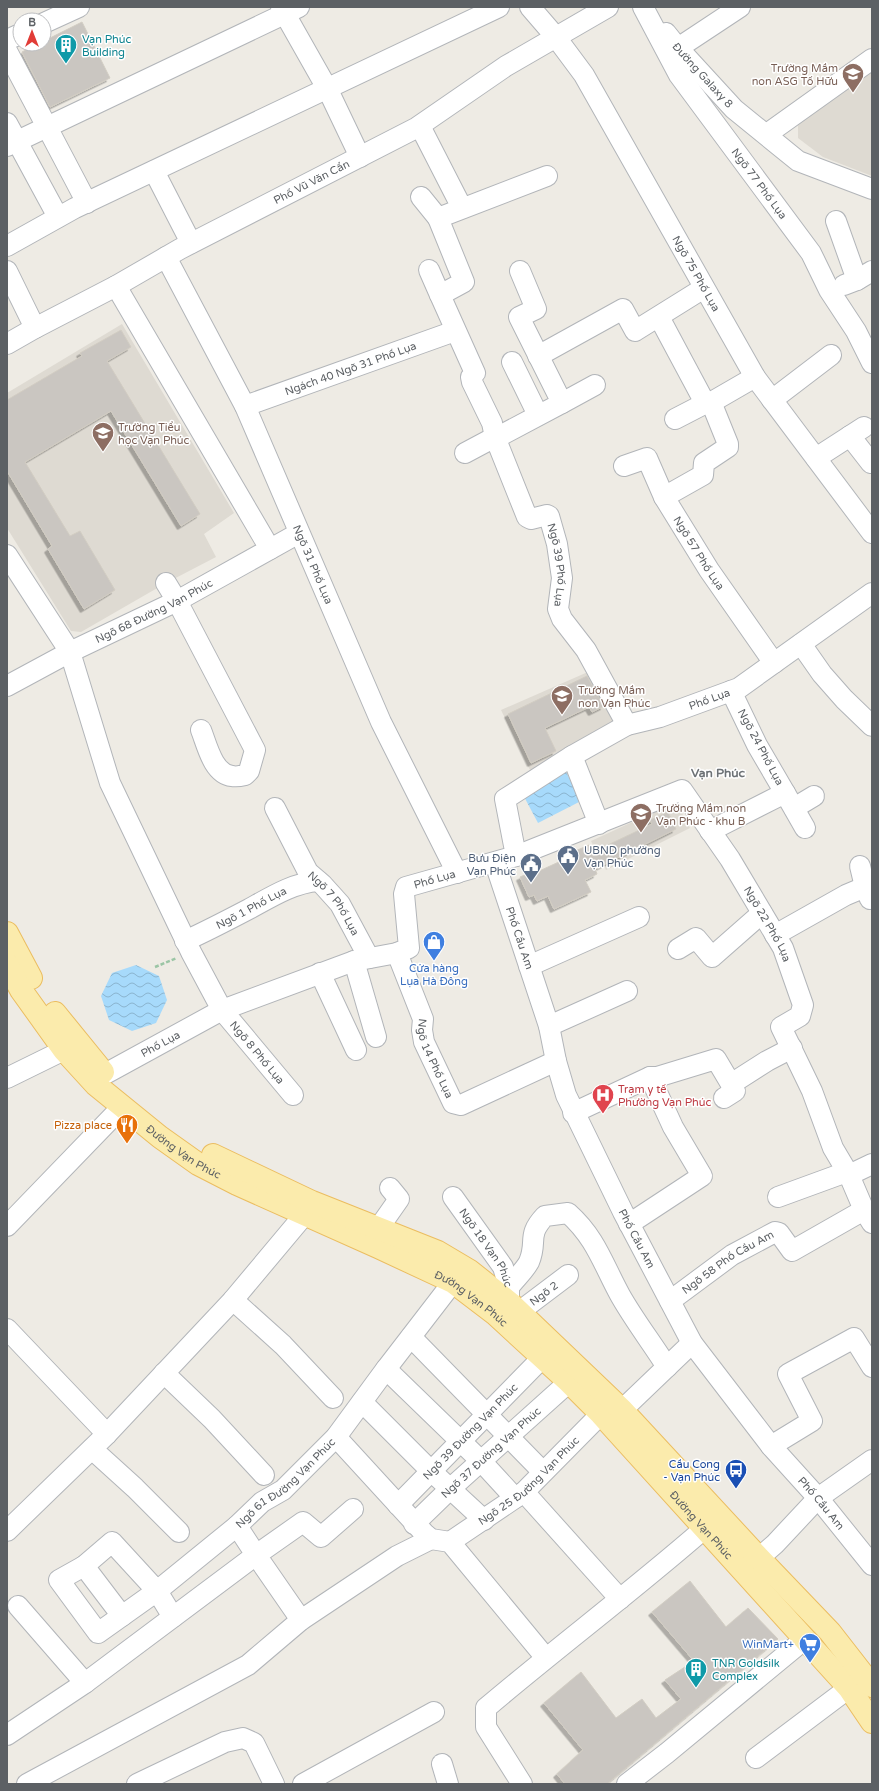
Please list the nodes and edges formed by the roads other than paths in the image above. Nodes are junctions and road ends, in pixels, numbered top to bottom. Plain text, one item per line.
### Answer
1 (79, 7) edge
2 (499, 7) edge
3 (530, 7) edge
4 (608, 7) edge
5 (643, 7) edge
6 (647, 7) edge
7 (740, 7) edge
8 (288, 9) edge
9 (52, 19) edge
10 (555, 36) junction
11 (678, 48) junction
12 (7, 51) edge
13 (872, 60) edge
14 (328, 90) junction
15 (7, 123) edge
16 (47, 126) junction
17 (420, 126) junction
18 (767, 134) junction
19 (12, 144) edge
20 (360, 157) junction
21 (154, 171) junction
22 (548, 176) dead end
23 (872, 190) edge
24 (421, 197) dead end
25 (87, 203) junction
26 (462, 208) junction
27 (58, 217) junction
28 (438, 218) junction
29 (836, 221) dead end
30 (191, 243) junction
31 (7, 246) edge
32 (166, 257) junction
33 (429, 270) dead end
34 (7, 271) edge
35 (520, 271) dead end
36 (864, 276) edge
37 (116, 286) junction
38 (704, 288) junction
39 (829, 290) junction
40 (440, 296) junction
41 (659, 317) junction
42 (35, 328) junction
43 (455, 331) junction
44 (7, 344) edge
45 (831, 355) dead end
46 (538, 356) junction
47 (512, 362) dead end
48 (872, 363) edge
49 (754, 377) junction
50 (596, 385) dead end
51 (772, 400) junction
52 (562, 403) junction
53 (709, 403) junction
54 (245, 406) junction
55 (538, 415) junction
56 (674, 419) dead end
57 (495, 437) junction
58 (465, 453) dead end
59 (816, 458) junction
60 (871, 463) dead end
61 (624, 466) dead end
62 (664, 498) junction
63 (299, 533) junction
64 (872, 533) edge
65 (270, 549) junction
66 (7, 555) edge
67 (166, 583) dead end
68 (872, 593) edge
69 (177, 601) junction
70 (801, 644) junction
71 (70, 652) junction
72 (774, 663) junction
73 (7, 686) edge
74 (731, 691) junction
75 (627, 725) junction
76 (872, 726) edge
77 (201, 730) dead end
78 (572, 756) junction
79 (814, 796) dead end
80 (790, 800) junction
81 (275, 808) dead end
82 (599, 824) junction
83 (805, 828) dead end
84 (710, 831) junction
85 (516, 856) junction
86 (495, 863) junction
87 (860, 866) dead end
88 (457, 873) junction
89 (318, 881) junction
90 (868, 893) edge
91 (762, 913) junction
92 (639, 917) dead end
93 (775, 935) junction
94 (185, 940) junction
95 (8, 947) edge
96 (678, 949) dead end
97 (397, 953) junction
98 (362, 959) junction
99 (529, 966) junction
100 (320, 973) junction
101 (627, 991) dead end
102 (222, 1010) junction
103 (549, 1026) junction
104 (376, 1037) dead end
105 (792, 1048) junction
106 (64, 1050) junction
107 (356, 1050) dead end
108 (556, 1061) junction
109 (105, 1074) junction
110 (7, 1078) edge
111 (650, 1078) junction
112 (293, 1096) dead end
113 (122, 1106) junction
114 (573, 1114) junction
115 (872, 1164) edge
116 (849, 1174) junction
117 (390, 1188) dead end
118 (453, 1197) dead end
119 (778, 1197) dead end
120 (308, 1208) junction
121 (868, 1217) edge
122 (629, 1224) junction
123 (7, 1226) edge
124 (378, 1229) junction
125 (568, 1275) dead end
126 (453, 1282) junction
127 (233, 1300) junction
128 (513, 1301) junction
129 (670, 1301) junction
130 (7, 1329) edge
131 (411, 1337) junction
132 (692, 1343) junction
133 (547, 1351) junction
134 (667, 1367) junction
135 (872, 1367) edge
136 (386, 1369) junction
137 (164, 1373) junction
138 (569, 1382) junction
139 (332, 1398) dead end
140 (362, 1402) junction
141 (622, 1410) junction
142 (486, 1414) junction
143 (601, 1414) junction
144 (108, 1434) junction
145 (336, 1437) junction
146 (508, 1437) junction
147 (460, 1442) junction
148 (771, 1446) junction
149 (92, 1449) junction
150 (872, 1460) edge
151 (481, 1461) junction
152 (431, 1471) junction
153 (543, 1472) junction
154 (264, 1475) dead end
155 (451, 1488) junction
156 (519, 1495) junction
157 (815, 1501) junction
158 (398, 1505) junction
159 (353, 1509) dead end
160 (484, 1520) junction
161 (414, 1524) junction
162 (237, 1526) junction
163 (705, 1528) junction
164 (7, 1531) edge
165 (179, 1532) dead end
166 (449, 1543) junction
167 (256, 1555) junction
168 (759, 1558) junction
169 (872, 1565) edge
170 (84, 1566) junction
171 (157, 1591) junction
172 (620, 1599) junction
173 (18, 1606) dead end
174 (122, 1616) junction
175 (174, 1617) junction
176 (301, 1620) junction
177 (807, 1642) junction
178 (546, 1652) junction
179 (85, 1683) junction
180 (872, 1686) edge
181 (849, 1688) junction
182 (434, 1712) dead end
183 (872, 1722) edge
184 (7, 1735) edge
185 (756, 1758) dead end
186 (442, 1764) dead end
187 (652, 1779) dead end
188 (27, 1784) edge
189 (138, 1784) edge
190 (274, 1784) edge
191 (303, 1784) edge
192 (448, 1784) edge
193 (522, 1784) edge
194 (627, 1784) edge

1 - 9 street
2 - 14 street
3 - 10 street, Ngõ 75 Phố Lụa
4 - 10 street, Phố Vũ Văn Cẩn
5 - 39 street, Ngõ 77 Phố Lụa
6 - 11 street, Đường Galaxy 8
7 - 11 street
8 - 14 street
8 - 16 street
10 - 17 street, Phố Vũ Văn Cẩn
10 - 38 street, Ngõ 75 Phố Lụa
11 - 18 street, Đường Galaxy 8
12 - 16 street
13 - 18 street
14 - 20 street
14 - 21 street
15 - 19 street
16 - 19 street
16 - 25 street
17 - 20 street, Phố Vũ Văn Cẩn
17 - 26 street
18 - 23 street, Đường Galaxy 8
19 - 27 street
20 - 30 street, Phố Vũ Văn Cẩn
21 - 25 street
21 - 30 street
22 - 26 street
24 - 28 street
25 - 27 street
26 - 28 street
27 - 31 street
28 - 40 street
29 - 36 street
30 - 32 street, Phố Vũ Văn Cẩn
32 - 37 street, Phố Vũ Văn Cẩn
32 - 54 street, Ngõ 31 Phố Lụa
33 - 40 street
34 - 42 street
35 - 46 street
36 - 39 street
37 - 42 street, Phố Vũ Văn Cẩn
37 - 65 street
38 - 41 street
38 - 49 street, Ngõ 75 Phố Lụa
39 - 48 street, Ngõ 77 Phố Lụa
40 - 43 street
41 - 46 street
41 - 53 street
42 - 44 street, Phố Vũ Văn Cẩn
43 - 54 street, Ngách 40 Ngõ 31 Phố Lụa
43 - 57 street, Ngõ 39 Phố Lụa
45 - 51 street
46 - 52 street
47 - 55 street
49 - 51 street, Ngõ 75 Phố Lụa
49 - 53 street
50 - 52 street
51 - 59 street, Ngõ 75 Phố Lụa
52 - 55 street
53 - 56 street
53 - 62 street
54 - 63 street, Ngõ 31 Phố Lụa
55 - 57 street
57 - 58 street
57 - 75 street, Ngõ 39 Phố Lụa
59 - 60 street
59 - 64 street, Ngõ 75 Phố Lụa
61 - 62 street, Ngõ 57 Phố Lụa
62 - 72 street, Ngõ 57 Phố Lụa
63 - 65 street, Ngõ 68 Đường Vạn Phúc
63 - 88 street, Ngõ 31 Phố Lụa
65 - 69 street, Ngõ 68 Đường Vạn Phúc
66 - 71 street, Ngõ 8 Phố Lụa
67 - 69 street
68 - 70 street, Phố Lụa
69 - 71 street, Ngõ 68 Đường Vạn Phúc
69 - 77 street
70 - 72 street, Phố Lụa
70 - 76 street
71 - 73 street, Ngõ 68 Đường Vạn Phúc
71 - 94 street, Ngõ 8 Phố Lụa
72 - 74 street, Phố Lụa
74 - 75 street, Phố Lụa
74 - 80 street, Ngõ 24 Phố Lụa
75 - 78 street, Phố Lụa
78 - 82 street
78 - 85 street, Phố Lụa
79 - 80 street
80 - 83 street
80 - 84 street, Ngõ 24 Phố Lụa
81 - 89 street, Ngõ 7 Phố Lụa
82 - 84 street, Ngõ 22 Phố Lụa
82 - 85 street, Ngõ 22 Phố Lụa
84 - 91 street, Ngõ 22 Phố Lụa
85 - 86 street, Phố Lụa
86 - 88 street, Phố Lụa
86 - 99 street, Phố Cầu Am
87 - 90 street
88 - 97 street, Phố Lụa
89 - 94 street, Ngõ 1 Phố Lụa
89 - 98 street, Ngõ 7 Phố Lụa
90 - 93 street
91 - 93 street, Ngõ 22 Phố Lụa
91 - 96 street
92 - 99 street
93 - 105 street, Ngõ 22 Phố Lụa
94 - 102 street, Ngõ 8 Phố Lụa
95 - 106 main road, Đường Vạn Phúc
95 - 109 main road, Đường Vạn Phúc
97 - 98 street, Phố Lụa
97 - 108 street, Ngõ 14 Phố Lụa
98 - 100 street, Phố Lụa
98 - 104 street
99 - 103 street, Phố Cầu Am
100 - 102 street, Phố Lụa
100 - 107 street
101 - 103 street
102 - 109 street, Phố Lụa
102 - 112 street, Ngõ 8 Phố Lụa
103 - 108 street, Phố Cầu Am
105 - 111 street
105 - 116 street, Ngõ 22 Phố Lụa
106 - 110 street
106 - 113 main road, Đường Vạn Phúc
108 - 114 street, Phố Cầu Am
109 - 120 main road, Đường Vạn Phúc
111 - 114 street
111 - 122 street
113 - 120 main road, Đường Vạn Phúc
113 - 123 street
114 - 122 street, Phố Cầu Am
115 - 116 street
116 - 119 street
116 - 121 street, Ngõ 22 Phố Lụa
117 - 124 street
118 - 128 street, Ngõ 18 Vạn Phúc
120 - 124 main road, Đường Vạn Phúc
120 - 126 main road, Đường Vạn Phúc
120 - 127 street
121 - 129 street, Ngõ 58 Phố Cầu Am
122 - 129 street, Phố Cầu Am
124 - 128 main road, Đường Vạn Phúc
125 - 128 street, Ngõ 2
126 - 131 street, Ngõ 61 Đường Vạn Phúc
126 - 133 main road, Đường Vạn Phúc
127 - 137 street
127 - 139 street
128 - 133 main road, Đường Vạn Phúc
128 - 134 street
129 - 132 street, Phố Cầu Am
130 - 144 street
131 - 136 street, Ngõ 61 Đường Vạn Phúc
131 - 142 street
132 - 134 street
132 - 148 street, Phố Cầu Am
133 - 138 main road, Đường Vạn Phúc
133 - 141 main road, Đường Vạn Phúc
133 - 142 street, Ngõ 39 Đường Vạn Phúc
134 - 141 street
135 - 148 street
136 - 140 street, Ngõ 61 Đường Vạn Phúc
136 - 147 street
137 - 144 street
137 - 154 street
138 - 143 main road, Đường Vạn Phúc
138 - 146 street, Ngõ 37 Đường Vạn Phúc
140 - 145 street, Ngõ 61 Đường Vạn Phúc
140 - 152 street
141 - 168 main road, Đường Vạn Phúc
142 - 146 street
142 - 147 street, Ngõ 39 Đường Vạn Phúc
143 - 153 street, Ngõ 25 Đường Vạn Phúc
143 - 163 main road, Đường Vạn Phúc
144 - 149 street
145 - 158 street
145 - 162 street, Ngõ 61 Đường Vạn Phúc
146 - 151 street, Ngõ 37 Đường Vạn Phúc
146 - 153 street
147 - 151 street
147 - 152 street, Ngõ 39 Đường Vạn Phúc
148 - 157 street, Phố Cầu Am
149 - 164 street
149 - 165 street
150 - 157 street
151 - 155 street, Ngõ 37 Đường Vạn Phúc
151 - 156 street
152 - 155 street
152 - 158 street, Ngõ 39 Đường Vạn Phúc
153 - 156 street, Ngõ 25 Đường Vạn Phúc
155 - 160 street
155 - 161 street, Ngõ 37 Đường Vạn Phúc
156 - 160 street, Ngõ 25 Đường Vạn Phúc
156 - 172 street
157 - 168 street
157 - 169 street, Phố Cầu Am
158 - 161 street
159 - 167 street
160 - 166 street, Ngõ 25 Đường Vạn Phúc
161 - 166 street
162 - 167 street, Ngõ 61 Đường Vạn Phúc
162 - 171 street
163 - 172 street
163 - 177 main road, Đường Vạn Phúc
166 - 176 street, Ngõ 25 Đường Vạn Phúc
166 - 178 street
167 - 175 street
167 - 176 street, Ngõ 61 Đường Vạn Phúc
168 - 180 main road, Đường Vạn Phúc
170 - 171 street
170 - 174 street
170 - 174 street
171 - 174 street
171 - 175 street
172 - 178 street
173 - 179 street
175 - 179 street
176 - 188 street, Ngõ 25 Đường Vạn Phúc
177 - 181 main road, Đường Vạn Phúc
177 - 187 street
177 - 194 street
178 - 193 street
179 - 184 street
181 - 183 main road, Đường Vạn Phúc
181 - 185 street
182 - 191 street
186 - 192 street
189 - 190 street

